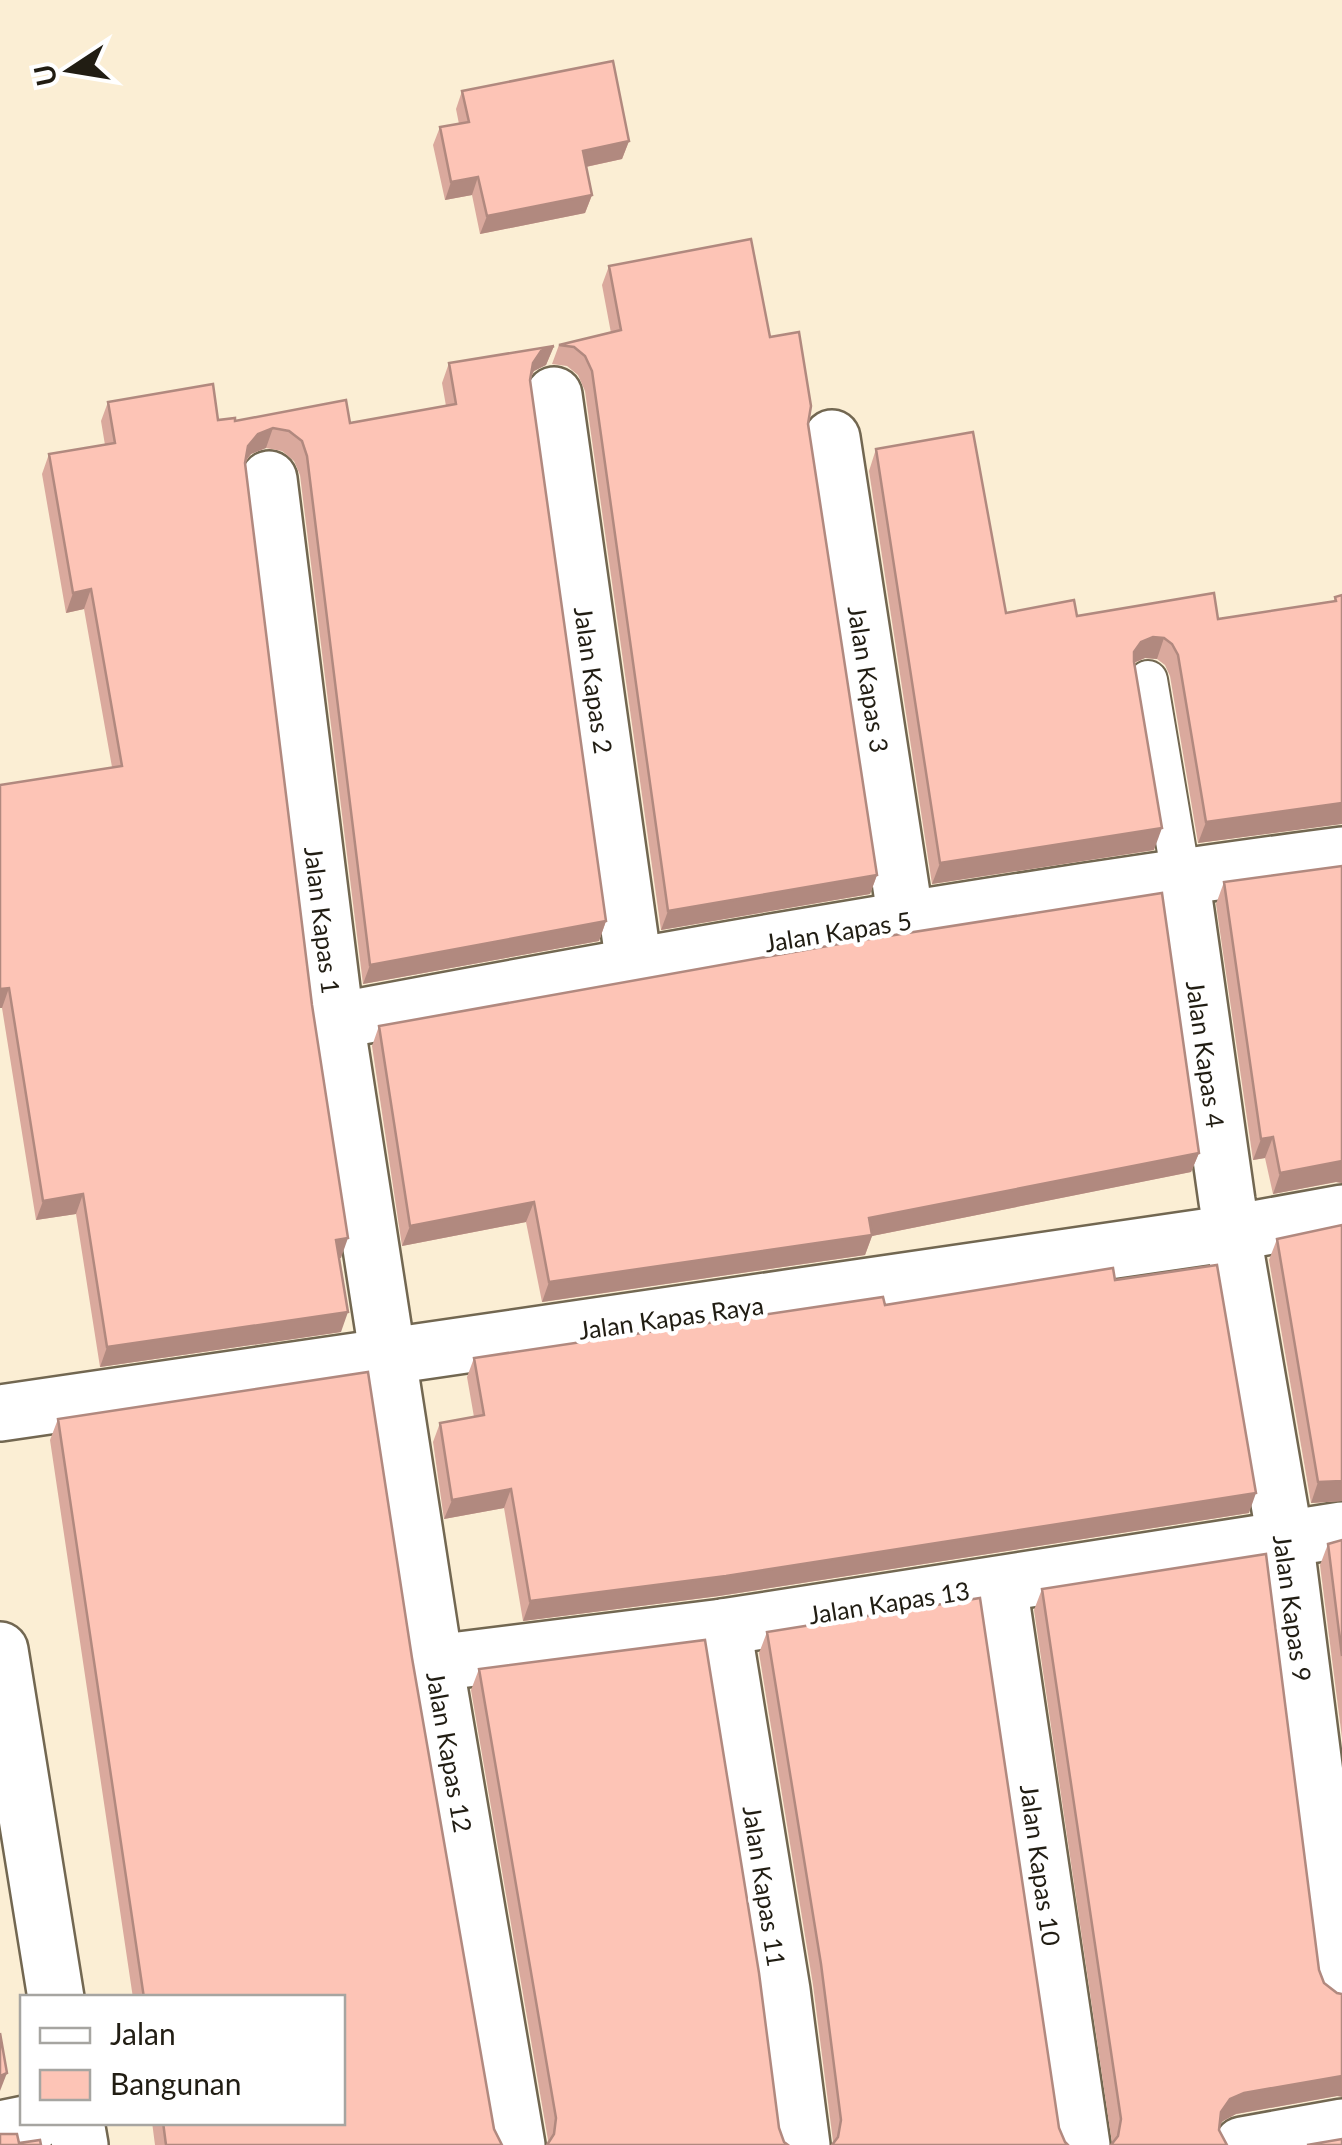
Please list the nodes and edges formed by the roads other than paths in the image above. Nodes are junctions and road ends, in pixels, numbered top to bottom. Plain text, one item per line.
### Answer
1 (554, 395) dead end
2 (832, 438) dead end
3 (269, 478) dead end
4 (1148, 680) dead end
5 (1342, 855) edge
6 (1181, 876) junction
7 (906, 920) junction
8 (634, 965) junction
9 (336, 1020) junction
10 (1342, 1214) edge
11 (1232, 1233) junction
12 (387, 1359) junction
13 (0, 1414) edge
14 (1342, 1530) edge
15 (1285, 1538) junction
16 (999, 1586) junction
17 (723, 1627) junction
18 (0, 1650) edge
19 (435, 1663) junction
20 (1342, 1986) edge
21 (56, 1995) edge
22 (1342, 2127) edge
23 (517, 2145) edge
24 (802, 2145) edge
25 (1082, 2145) edge
26 (1242, 2145) edge

1 - 8 street, Jalan Kapas 2
2 - 7 street, Jalan Kapas 3
3 - 9 street, Jalan Kapas 1
4 - 6 lane
5 - 6 street, Jalan Kapas 5
6 - 7 street, Jalan Kapas 5
6 - 11 street, Jalan Kapas 4
7 - 8 street, Jalan Kapas 5
8 - 9 street, Jalan Kapas 5
9 - 12 street, Jalan Kapas 1
10 - 11 street, Jalan Kapas Raya
11 - 12 street, Jalan Kapas Raya
11 - 15 street, Jalan Kapas 9
12 - 13 street, Jalan Kapas Raya
12 - 19 street, Jalan Kapas 12
14 - 15 street, Jalan Kapas 13
15 - 16 street, Jalan Kapas 13
15 - 20 street, Jalan Kapas 9
16 - 17 street, Jalan Kapas 13
16 - 25 street, Jalan Kapas 10
17 - 19 street, Jalan Kapas 13
17 - 24 street, Jalan Kapas 11
18 - 21 street
19 - 23 street, Jalan Kapas 12
22 - 26 street

